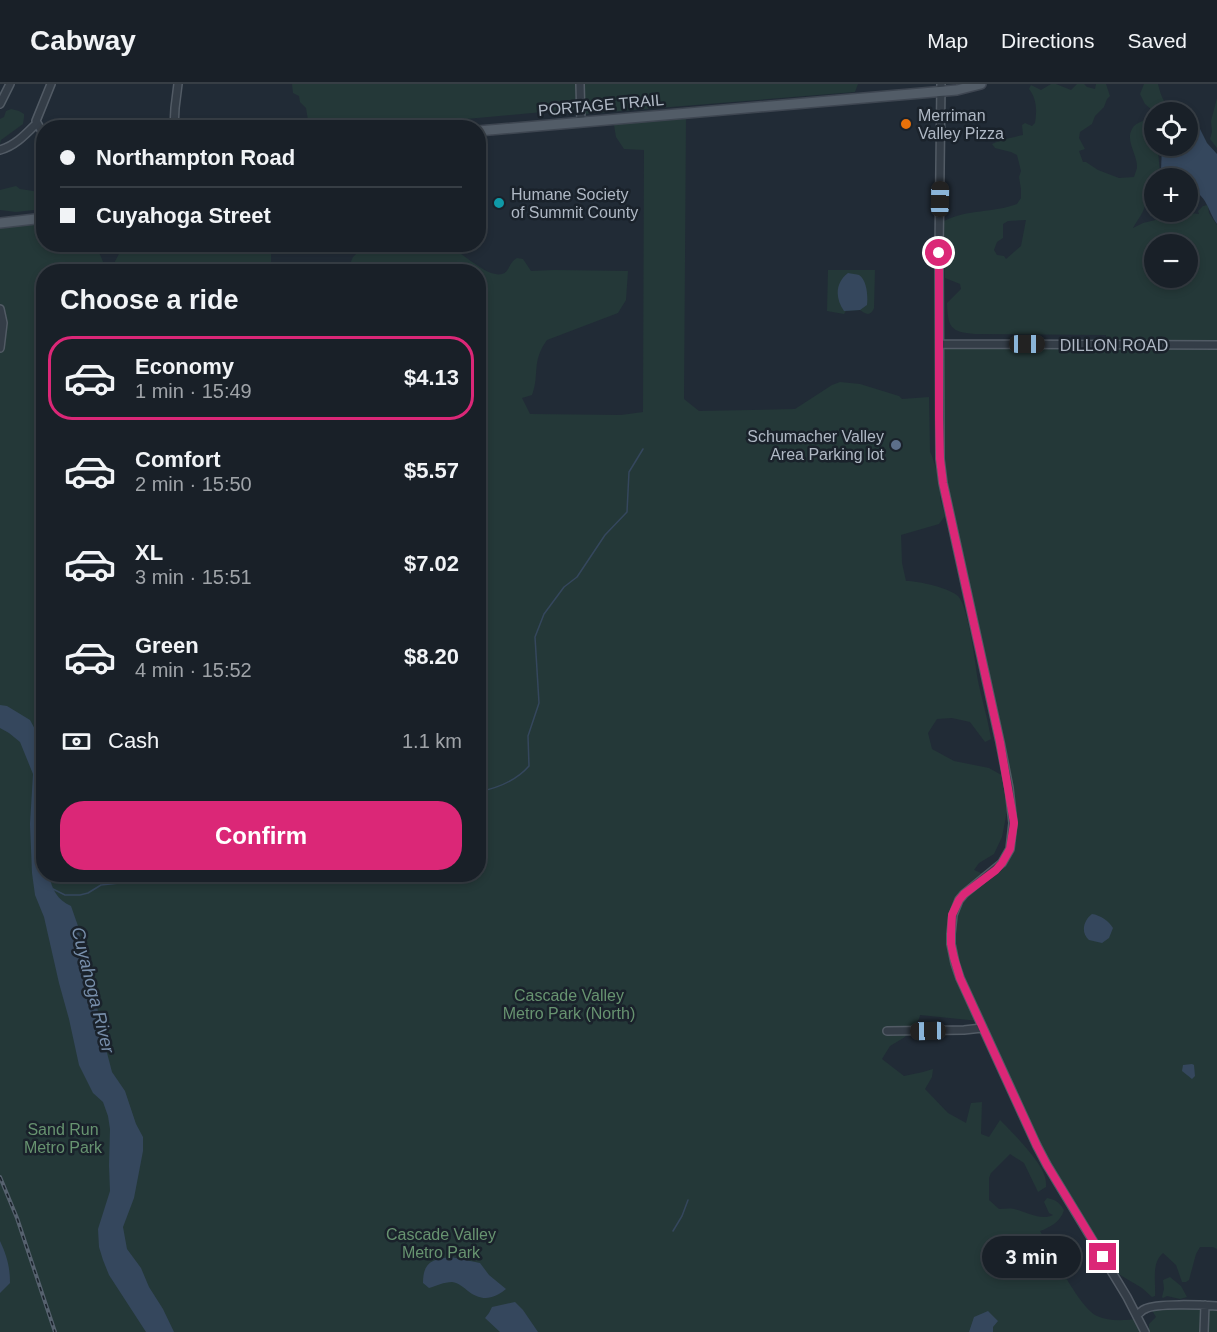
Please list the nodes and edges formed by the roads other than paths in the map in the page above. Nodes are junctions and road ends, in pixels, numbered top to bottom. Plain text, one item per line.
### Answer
1 (10, 84) edge
2 (51, 84) edge
3 (178, 84) edge
4 (580, 84) edge
5 (981, 84) edge
6 (941, 88) edge
7 (0, 104) edge
8 (174, 120) edge
9 (581, 122) junction
10 (36, 124) joint
11 (486, 130) edge
12 (0, 150) edge
13 (36, 219) edge
14 (0, 223) edge
15 (0, 309) edge
16 (940, 344) junction
17 (1217, 345) edge
18 (0, 348) edge
19 (982, 1028) junction
20 (887, 1031) dead end
21 (1205, 1305) junction
22 (1217, 1306) edge
23 (1137, 1315) junction
24 (1145, 1332) edge
25 (1204, 1332) edge

1 - 7 street
2 - 10 street
3 - 8 street
4 - 9 street
5 - 6 main road, PORTAGE TRAIL
6 - 9 main road, PORTAGE TRAIL
6 - 16 street
9 - 11 main road, PORTAGE TRAIL
10 - 12 street
13 - 14 main road
15 - 18 street
16 - 17 street, DILLON ROAD
16 - 19 street
19 - 20 street
19 - 23 street
21 - 22 street
21 - 23 street
21 - 25 street
23 - 24 street

